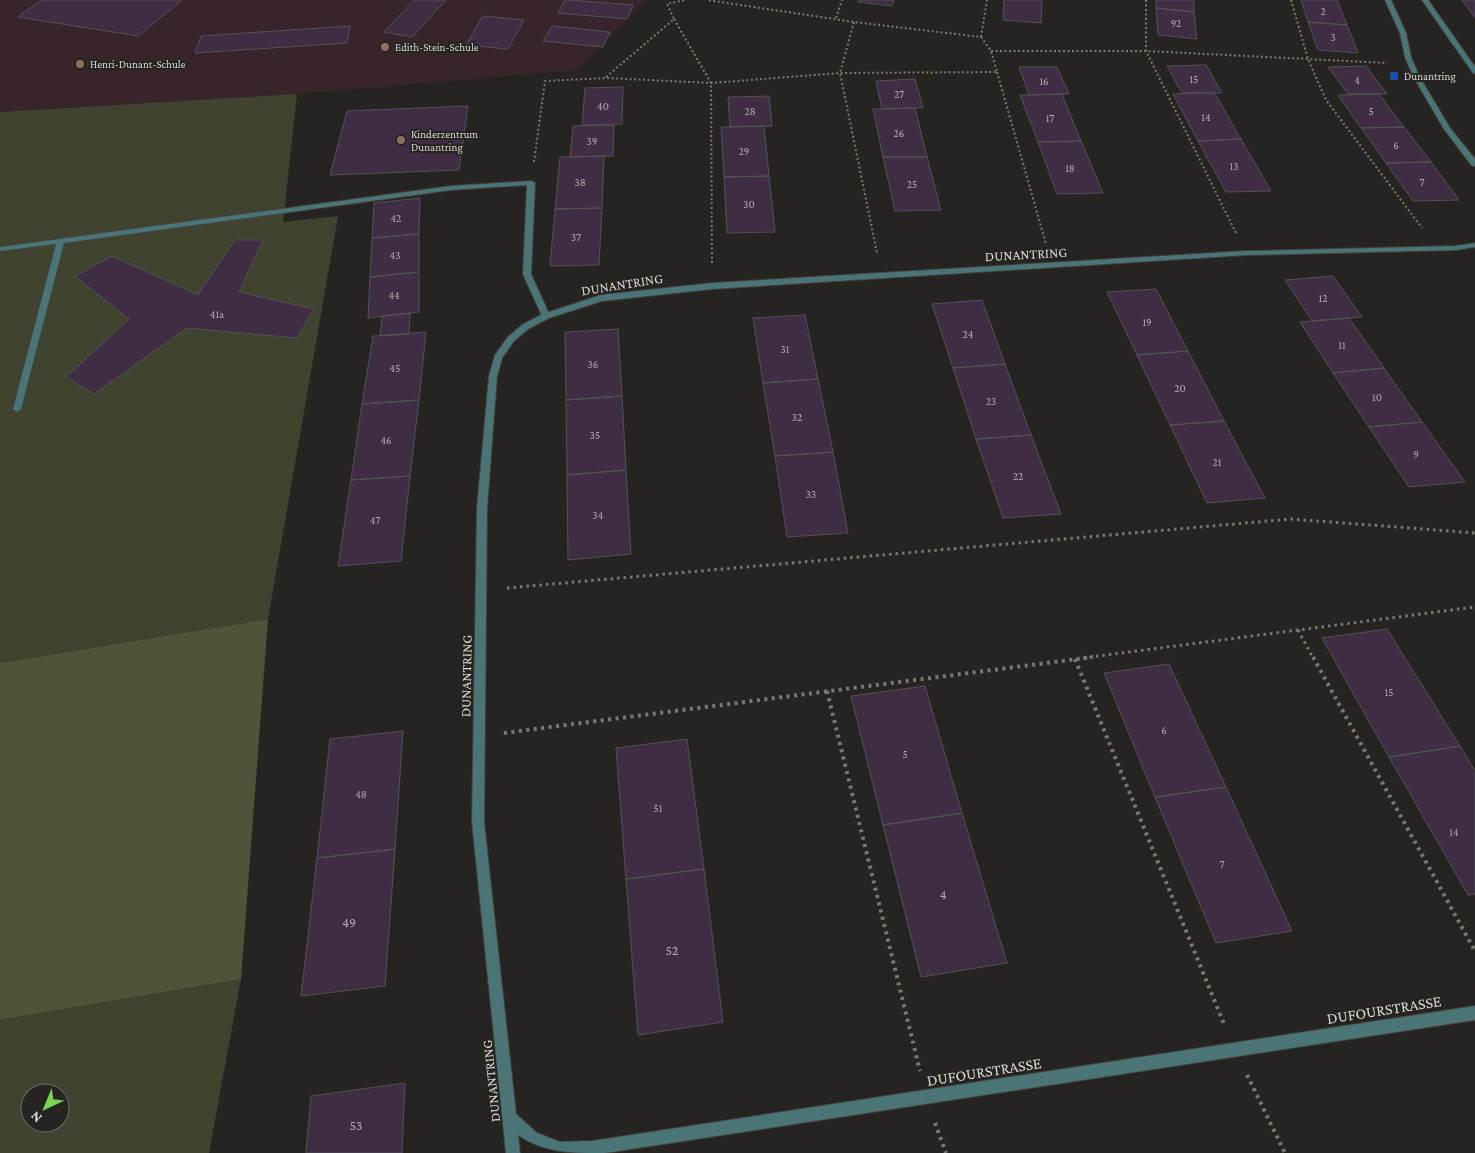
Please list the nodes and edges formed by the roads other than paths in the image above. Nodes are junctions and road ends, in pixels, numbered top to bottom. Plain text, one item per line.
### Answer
1 (1388, 0) edge
2 (1425, 0) edge
3 (1475, 72) edge
4 (1459, 144) junction
5 (1475, 152) edge
6 (1475, 164) edge
7 (61, 241) junction
8 (1475, 245) edge
9 (0, 249) edge
10 (546, 316) junction
11 (17, 409) dead end
12 (1475, 1013) edge
13 (508, 1116) junction
14 (513, 1153) edge

1 - 4 street
2 - 3 street
4 - 5 street
4 - 6 street
7 - 9 street
7 - 10 street
7 - 11 street
8 - 10 street, DUNANTRING
10 - 13 street, DUNANTRING
12 - 13 street, DUFOURSTRASSE
13 - 14 street, DUNANTRING

